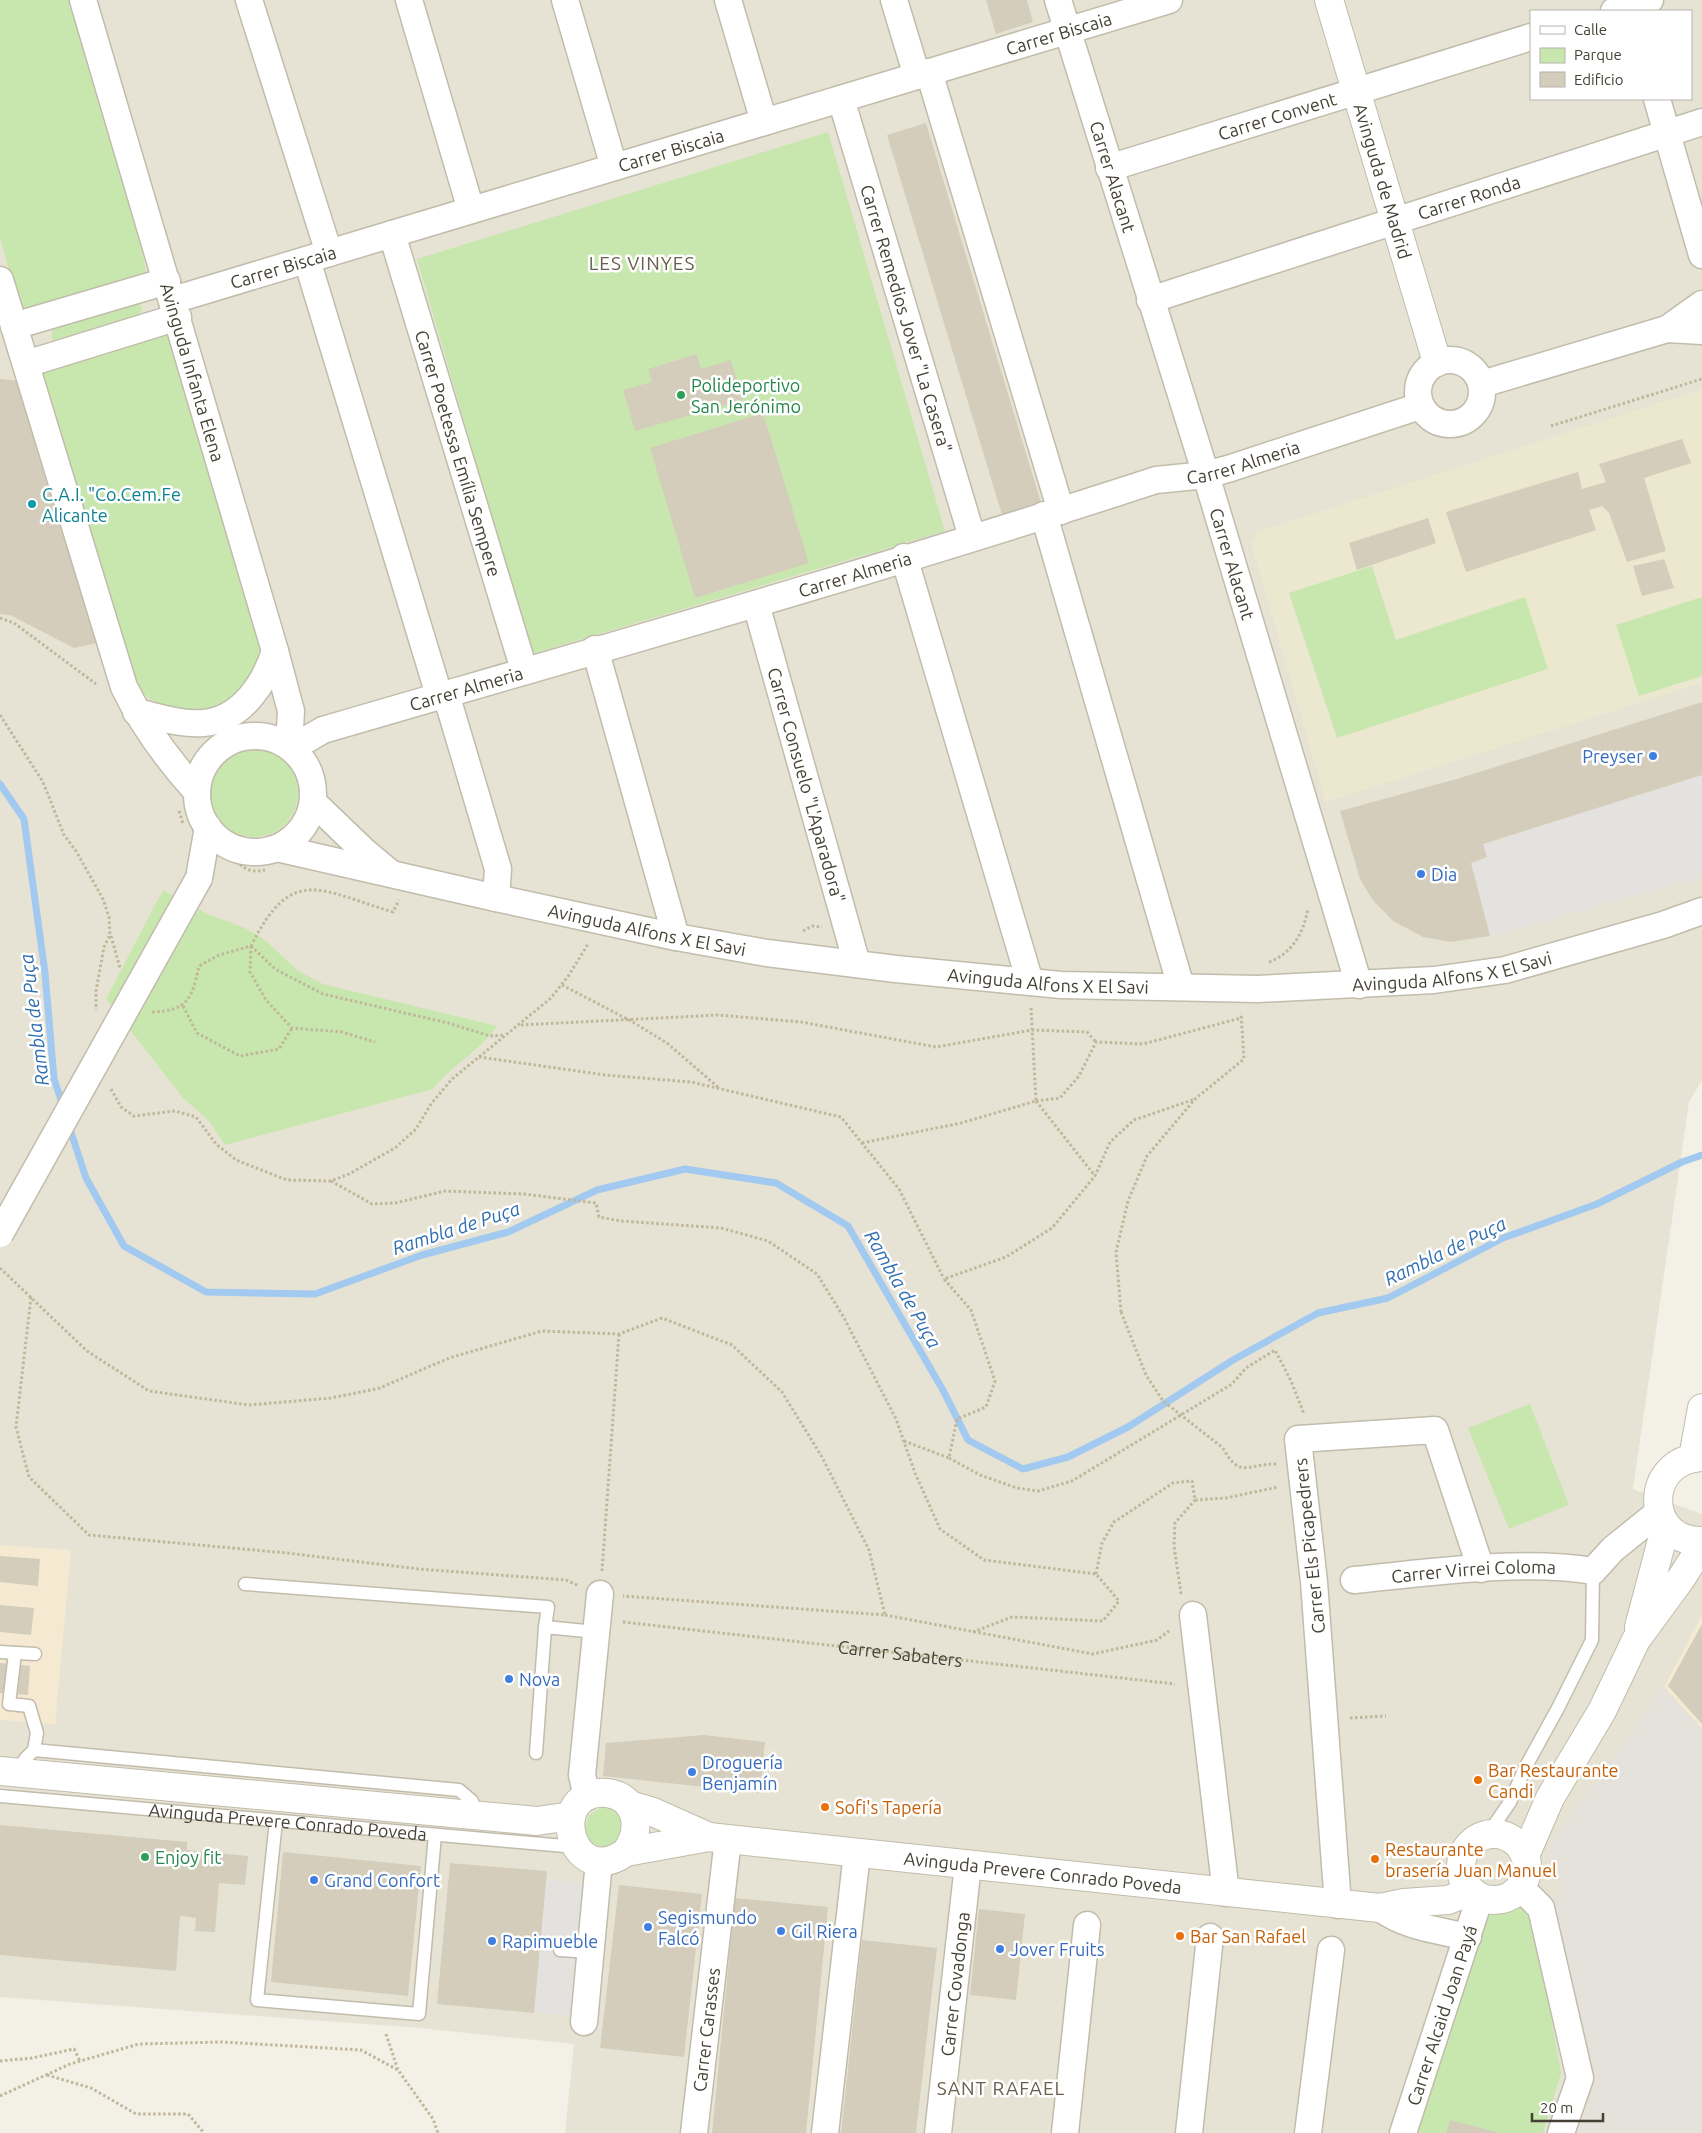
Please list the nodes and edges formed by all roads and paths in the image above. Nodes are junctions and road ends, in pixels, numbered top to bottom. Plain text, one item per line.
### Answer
1 (83, 0) edge
2 (249, 0) edge
3 (410, 0) edge
4 (565, 0) edge
5 (728, 0) edge
6 (894, 0) edge
7 (1058, 0) edge
8 (1168, 0) edge
9 (1328, 0) edge
10 (1067, 31) junction
11 (1530, 37) edge
12 (923, 74) junction
13 (1356, 91) junction
14 (841, 99) junction
15 (1657, 100) edge
16 (764, 122) junction
17 (1702, 122) edge
18 (1667, 134) junction
19 (614, 168) junction
20 (1109, 168) junction
21 (471, 210) junction
22 (1396, 221) junction
23 (392, 234) junction
24 (1702, 255) edge
25 (318, 256) junction
26 (0, 280) edge
27 (173, 299) junction
28 (1150, 300) junction
29 (1702, 304) edge
30 (1667, 330) junction
31 (1702, 331) edge
32 (15, 348) edge
33 (1437, 362) junction
34 (1702, 379) edge
35 (1482, 384) junction
36 (1420, 406) junction
37 (1550, 426) dead end
38 (1206, 475) junction
39 (1053, 513) junction
40 (972, 538) junction
41 (904, 558) junction
42 (756, 604) junction
43 (0, 618) edge
44 (596, 649) junction
45 (276, 651) junction
46 (524, 670) junction
47 (101, 688) dead end
48 (443, 694) junction
49 (291, 711) junction
50 (136, 712) junction
51 (0, 715) edge
52 (323, 730) junction
53 (291, 747) junction
54 (197, 792) junction
55 (313, 802) junction
56 (208, 827) junction
57 (277, 848) junction
58 (238, 850) junction
59 (199, 878) junction
60 (397, 887) junction
61 (496, 898) junction
62 (1308, 906) dead end
63 (1702, 911) edge
64 (110, 935) junction
65 (676, 937) junction
66 (589, 942) dead end
67 (251, 946) junction
68 (1266, 963) dead end
69 (857, 964) junction
70 (125, 976) dead end
71 (1030, 982) junction
72 (562, 985) junction
73 (1359, 985) junction
74 (1181, 987) junction
75 (1240, 990) junction
76 (183, 1006) junction
77 (149, 1013) dead end
78 (1241, 1018) junction
79 (95, 1020) dead end
80 (631, 1020) junction
81 (520, 1025) junction
82 (292, 1028) junction
83 (1032, 1030) junction
84 (506, 1036) junction
85 (375, 1042) dead end
86 (1096, 1042) junction
87 (478, 1057) junction
88 (109, 1082) dead end
89 (721, 1090) junction
90 (1195, 1099) junction
91 (1036, 1101) junction
92 (862, 1143) junction
93 (1095, 1176) junction
94 (331, 1181) junction
95 (0, 1234) edge
96 (0, 1268) edge
97 (944, 1279) junction
98 (31, 1297) junction
99 (619, 1334) junction
100 (1702, 1408) edge
101 (1310, 1438) junction
102 (904, 1441) junction
103 (948, 1458) junction
104 (1698, 1458) edge
105 (1302, 1474) junction
106 (1195, 1500) junction
107 (1663, 1519) junction
108 (1702, 1541) edge
109 (1702, 1546) edge
110 (1481, 1568) junction
111 (1594, 1571) junction
112 (1096, 1574) junction
113 (1354, 1580) dead end
114 (245, 1584) dead end
115 (598, 1615) junction
116 (886, 1615) junction
117 (1193, 1615) junction
118 (545, 1627) junction
119 (974, 1632) junction
120 (1636, 1640) junction
121 (0, 1652) edge
122 (14, 1653) junction
123 (35, 1654) dead end
124 (1202, 1687) junction
125 (1386, 1716) dead end
126 (1324, 1720) junction
127 (34, 1750) junction
128 (536, 1753) dead end
129 (8, 1772) edge
130 (0, 1796) edge
131 (1550, 1798) junction
132 (629, 1805) junction
133 (475, 1816) junction
134 (276, 1820) junction
135 (576, 1824) junction
136 (435, 1834) junction
137 (1497, 1835) junction
138 (718, 1838) junction
139 (626, 1852) junction
140 (856, 1853) junction
141 (1525, 1856) junction
142 (599, 1861) junction
143 (968, 1865) junction
144 (1471, 1885) junction
145 (1520, 1887) junction
146 (1226, 1893) junction
147 (1338, 1905) junction
148 (1392, 1906) junction
149 (1087, 1925) dead end
150 (1210, 1937) dead end
151 (1468, 1937) junction
152 (560, 1950) dead end
153 (1331, 1950) dead end
154 (591, 1952) junction
155 (584, 2022) dead end
156 (386, 2034) dead end
157 (0, 2061) edge
158 (80, 2061) junction
159 (398, 2070) junction
160 (46, 2074) junction
161 (0, 2096) edge
162 (204, 2133) edge
163 (438, 2133) edge
164 (694, 2133) edge
165 (825, 2133) edge
166 (938, 2133) edge
167 (1065, 2133) edge
168 (1189, 2133) edge
169 (1308, 2133) edge
170 (1403, 2133) edge
171 (1561, 2133) edge

1 - 27 street, Avinguda Infanta Elena
2 - 25 street
3 - 21 street
4 - 19 street
5 - 16 street
6 - 12 street
7 - 10 street, Carrer Alacant
8 - 10 street, Carrer Biscaia
9 - 13 street, Avinguda de Madrid
10 - 12 street, Carrer Biscaia
10 - 20 street, Carrer Alacant
11 - 13 street, Carrer Convent
12 - 14 street, Carrer Biscaia
12 - 39 street
13 - 20 street, Carrer Convent
13 - 22 street, Avinguda de Madrid
14 - 16 street, Carrer Biscaia
14 - 40 street, Carrer Remedios Jover "La Casera"
15 - 18 street
16 - 19 street, Carrer Biscaia
17 - 18 street, Carrer Ronda
18 - 22 street, Carrer Ronda
18 - 24 street
19 - 21 street, Carrer Biscaia
20 - 28 street, Carrer Alacant
21 - 23 street, Carrer Biscaia
22 - 28 street, Carrer Ronda
22 - 33 street, Avinguda de Madrid
23 - 25 street, Carrer Biscaia
23 - 46 street, Carrer Poetessa Emília Sempere
25 - 27 street, Carrer Biscaia
25 - 48 street
26 - 32 street
27 - 32 street
27 - 32 street
27 - 45 street, Avinguda Infanta Elena
28 - 38 street, Carrer Alacant
29 - 30 street
30 - 31 street
30 - 35 street
32 - 50 street
33 - 35 street
33 - 36 street
34 - 37 path
35 - 36 street
36 - 38 street, Carrer Almeria
38 - 39 street, Carrer Almeria
38 - 73 street, Carrer Alacant
39 - 40 street, Carrer Almeria
39 - 74 street
40 - 41 street, Carrer Almeria
41 - 42 street, Carrer Almeria
41 - 71 street
42 - 44 street, Carrer Almeria
42 - 69 street, Carrer Consuelo "L'Aparadora"
43 - 47 path
44 - 46 street, Carrer Almeria
44 - 65 street
45 - 49 street, Avinguda Infanta Elena
45 - 50 street
46 - 48 street, Carrer Almeria
48 - 52 street, Carrer Almeria
48 - 61 street
49 - 52 street
49 - 53 street, Avinguda Infanta Elena
50 - 54 street
51 - 64 path
52 - 53 street, Carrer Almeria
53 - 54 street
53 - 55 street
54 - 56 street
55 - 57 street
55 - 60 street, Avinguda Alfons X El Savi
56 - 58 street
56 - 59 street
57 - 58 street
57 - 60 street, Avinguda Alfons X El Savi
58 - 59 street
59 - 95 street, bridge
60 - 61 street, Avinguda Alfons X El Savi
60 - 67 path
61 - 65 street, Avinguda Alfons X El Savi
62 - 68 path
63 - 73 street, Avinguda Alfons X El Savi
64 - 70 path
64 - 79 path
65 - 69 street, Avinguda Alfons X El Savi
66 - 72 path
67 - 76 path
67 - 82 path
67 - 84 path
69 - 71 street, Avinguda Alfons X El Savi
71 - 74 street, Avinguda Alfons X El Savi
71 - 83 path
72 - 80 path
72 - 81 path
73 - 75 street, Avinguda Alfons X El Savi
74 - 75 street, Avinguda Alfons X El Savi
75 - 78 path
76 - 77 path
76 - 82 path
78 - 86 path
78 - 90 path
80 - 81 path
80 - 83 path
80 - 89 path
81 - 84 path
82 - 85 path
83 - 86 path
83 - 91 path
84 - 87 path
86 - 91 path
87 - 89 path
87 - 94 path
88 - 94 path
89 - 92 path
90 - 93 path
90 - 105 path, bridge
91 - 92 path
91 - 93 path
92 - 97 path
93 - 97 path
94 - 102 path
96 - 98 path
97 - 103 path
98 - 99 path
98 - 115 path
99 - 115 path
99 - 116 path
100 - 104 street
101 - 103 path
101 - 105 street, Carrer Els Picapedrers
101 - 110 street, Carrer Els Picapedrers
102 - 103 path
102 - 112 path
104 - 107 street
105 - 106 path
105 - 126 street, Carrer Els Picapedrers
106 - 112 path
106 - 117 path
107 - 108 street
107 - 111 street
107 - 120 street
109 - 120 street
110 - 111 street, Carrer Virrei Coloma
110 - 113 street, Carrer Virrei Coloma
111 - 137 lane
112 - 119 path
114 - 118 lane
115 - 116 path
115 - 118 lane
115 - 124 path, Carrer Sabaters
115 - 135 street
116 - 119 path
117 - 119 path
117 - 124 street
118 - 128 lane
120 - 131 street
121 - 122 lane
122 - 123 lane
122 - 127 lane
124 - 146 street
125 - 126 path
126 - 147 street, Carrer Els Picapedrers
127 - 129 lane, Avinguda Prevere Conrado Poveda
127 - 133 lane
129 - 133 street, Avinguda Prevere Conrado Poveda
130 - 134 lane, Avinguda Prevere Conrado Poveda
131 - 137 street
131 - 141 street
132 - 135 street
132 - 138 street, Avinguda Prevere Conrado Poveda
132 - 139 street
133 - 135 street, Avinguda Prevere Conrado Poveda
134 - 136 lane, Avinguda Prevere Conrado Poveda
134 - 136 lane
135 - 136 lane, Avinguda Prevere Conrado Poveda
135 - 142 street
137 - 141 street
137 - 144 street
138 - 139 street, Avinguda Prevere Conrado Poveda
138 - 140 street, Avinguda Prevere Conrado Poveda
138 - 164 street, Carrer Carasses
139 - 142 street
140 - 143 street, Avinguda Prevere Conrado Poveda
140 - 165 street
141 - 145 street
142 - 154 street
143 - 146 street, Avinguda Prevere Conrado Poveda
143 - 166 street, Carrer Covadonga
144 - 145 street
144 - 148 street
144 - 151 street, Carrer Alcaid Joan Payá
145 - 171 street
146 - 147 street, Avinguda Prevere Conrado Poveda
147 - 148 street, Avinguda Prevere Conrado Poveda
148 - 151 street, Avinguda Prevere Conrado Poveda
149 - 167 street
150 - 168 street
151 - 170 street, Carrer Alcaid Joan Payá
152 - 154 lane
153 - 169 street
154 - 155 street
156 - 159 path
157 - 158 path
158 - 159 path
158 - 160 path
159 - 163 path
160 - 161 path
160 - 162 path

